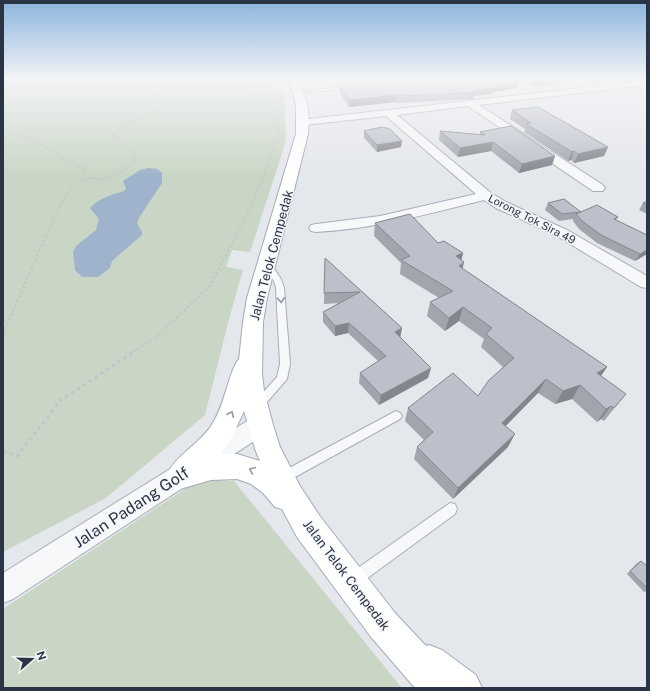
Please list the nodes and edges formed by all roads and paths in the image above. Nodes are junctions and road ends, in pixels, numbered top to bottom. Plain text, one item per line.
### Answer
1 (156, 111) edge
2 (275, 111) edge
3 (303, 111) edge
4 (405, 111) edge
5 (482, 111) edge
6 (389, 113) junction
7 (304, 122) junction
8 (3, 126) edge
9 (85, 178) junction
10 (598, 188) dead end
11 (486, 196) junction
12 (316, 228) dead end
13 (266, 266) junction
14 (646, 281) edge
15 (3, 334) edge
16 (251, 347) junction
17 (396, 416) dead end
18 (258, 417) junction
19 (3, 451) edge
20 (180, 476) junction
21 (282, 478) junction
22 (450, 509) dead end
23 (308, 526) junction
24 (351, 581) junction
25 (3, 589) edge
26 (383, 625) junction
27 (439, 688) edge
28 (463, 688) edge

1 - 9 path
2 - 19 path
3 - 7 main road, Jalan Telok Cempedak
4 - 6 street
5 - 10 street
6 - 7 street
6 - 11 street, Lorong Tok Sira 49
7 - 13 main road, Jalan Telok Cempedak
8 - 9 path
9 - 15 path
11 - 12 street
11 - 14 street, Lorong Tok Sira 49
13 - 16 main road, Jalan Telok Cempedak
13 -> 18 lane
16 - 18 main road, Jalan Telok Cempedak
20 -> 16 main road
17 - 21 lane
18 - 20 street, Jalan Padang Golf
18 - 21 main road, Jalan Telok Cempedak
23 -> 20 main road
20 - 25 street, Jalan Padang Golf
21 - 23 main road, Jalan Telok Cempedak
22 - 24 lane
23 - 24 main road, Jalan Telok Cempedak
24 - 26 main road, Jalan Telok Cempedak
26 - 27 main road, Jalan Telok Cempedak
26 - 28 main road

